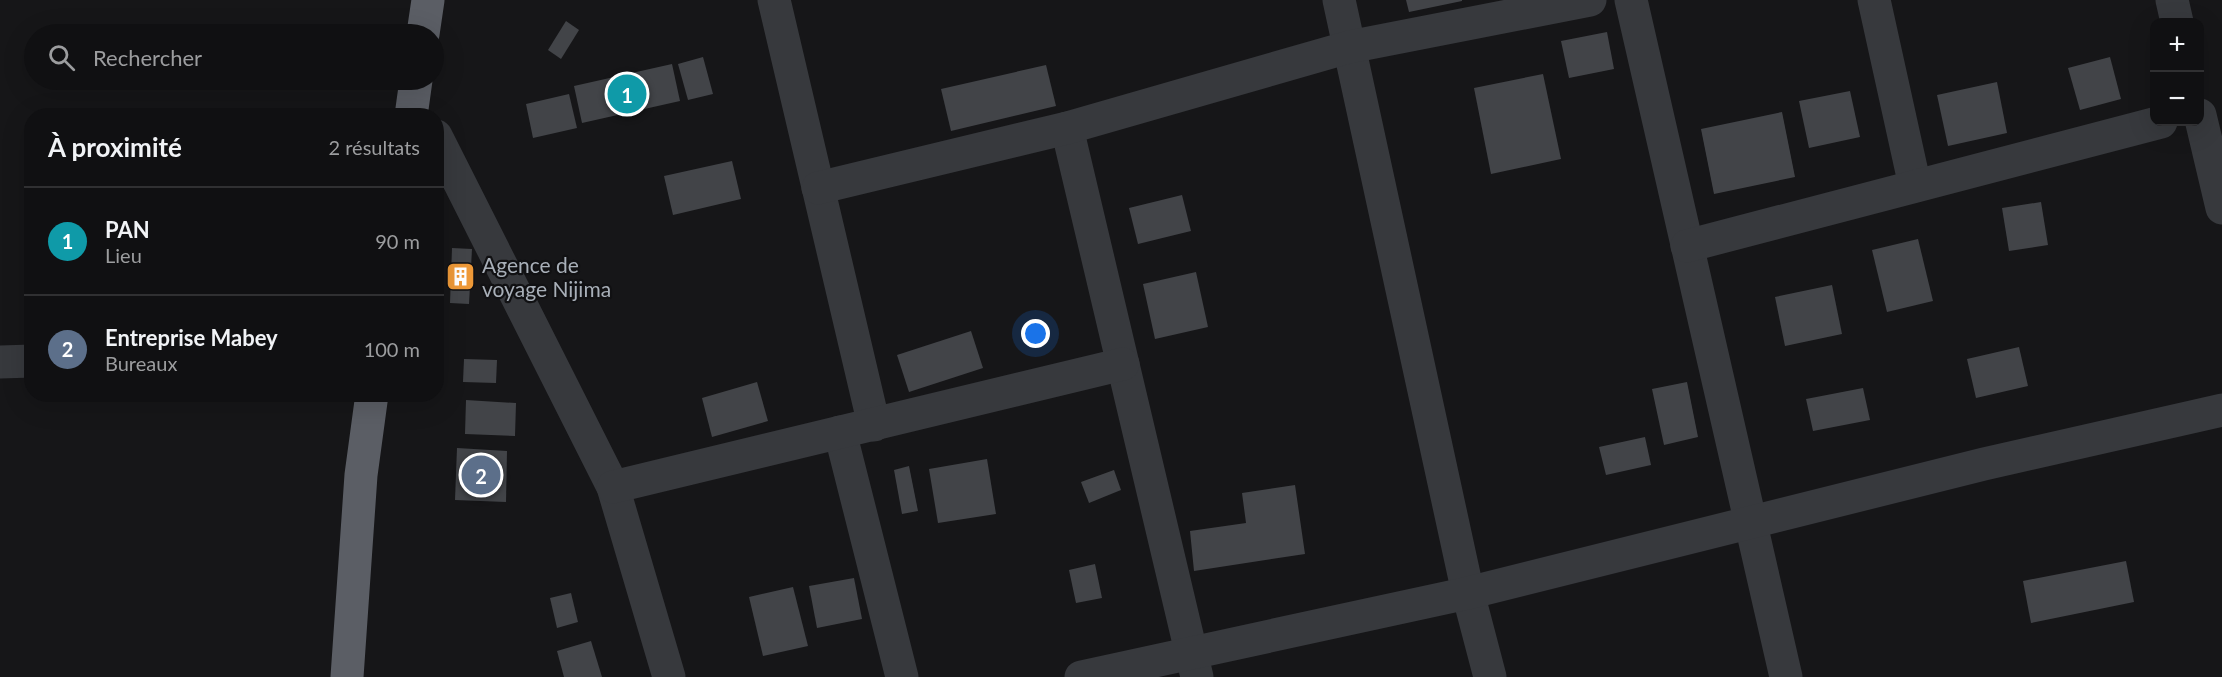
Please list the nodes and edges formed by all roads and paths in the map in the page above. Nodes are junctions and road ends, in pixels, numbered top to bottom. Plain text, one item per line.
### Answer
1 (428, 0) edge
2 (774, 0) edge
3 (1339, 0) edge
4 (1590, 0) edge
5 (1631, 0) edge
6 (1874, 0) edge
7 (2172, 0) edge
8 (2176, 18) edge
9 (424, 24) edge
10 (1349, 47) junction
11 (2222, 106) edge
12 (2204, 111) edge
13 (2150, 125) edge
14 (2202, 126) edge
15 (1067, 128) junction
16 (444, 152) edge
17 (1916, 186) junction
18 (818, 188) junction
19 (2222, 208) edge
20 (1687, 246) junction
21 (24, 361) edge
22 (0, 362) edge
23 (1123, 364) junction
24 (371, 402) edge
25 (2222, 410) edge
26 (874, 425) junction
27 (840, 432) junction
28 (613, 487) junction
29 (1750, 522) junction
30 (1468, 593) junction
31 (1194, 665) edge
32 (347, 677) edge
33 (669, 677) edge
34 (902, 677) edge
35 (1081, 677) edge
36 (1490, 677) edge
37 (1786, 677) edge

1 - 9 highway
2 - 18 street
3 - 10 street
4 - 10 street
5 - 20 street
6 - 17 street
7 - 8 street
10 - 15 street
10 - 30 street
11 - 12 street
13 - 17 street
14 - 19 street
15 - 18 street
15 - 23 street
16 - 28 street
17 - 20 street
18 - 26 street
20 - 29 street
21 - 22 street
23 - 26 street
23 - 31 street
24 - 32 highway
25 - 29 street
26 - 27 street
27 - 28 street
27 - 34 street
28 - 33 street
29 - 30 street
29 - 37 street
30 - 31 street
30 - 36 street
31 - 35 street

